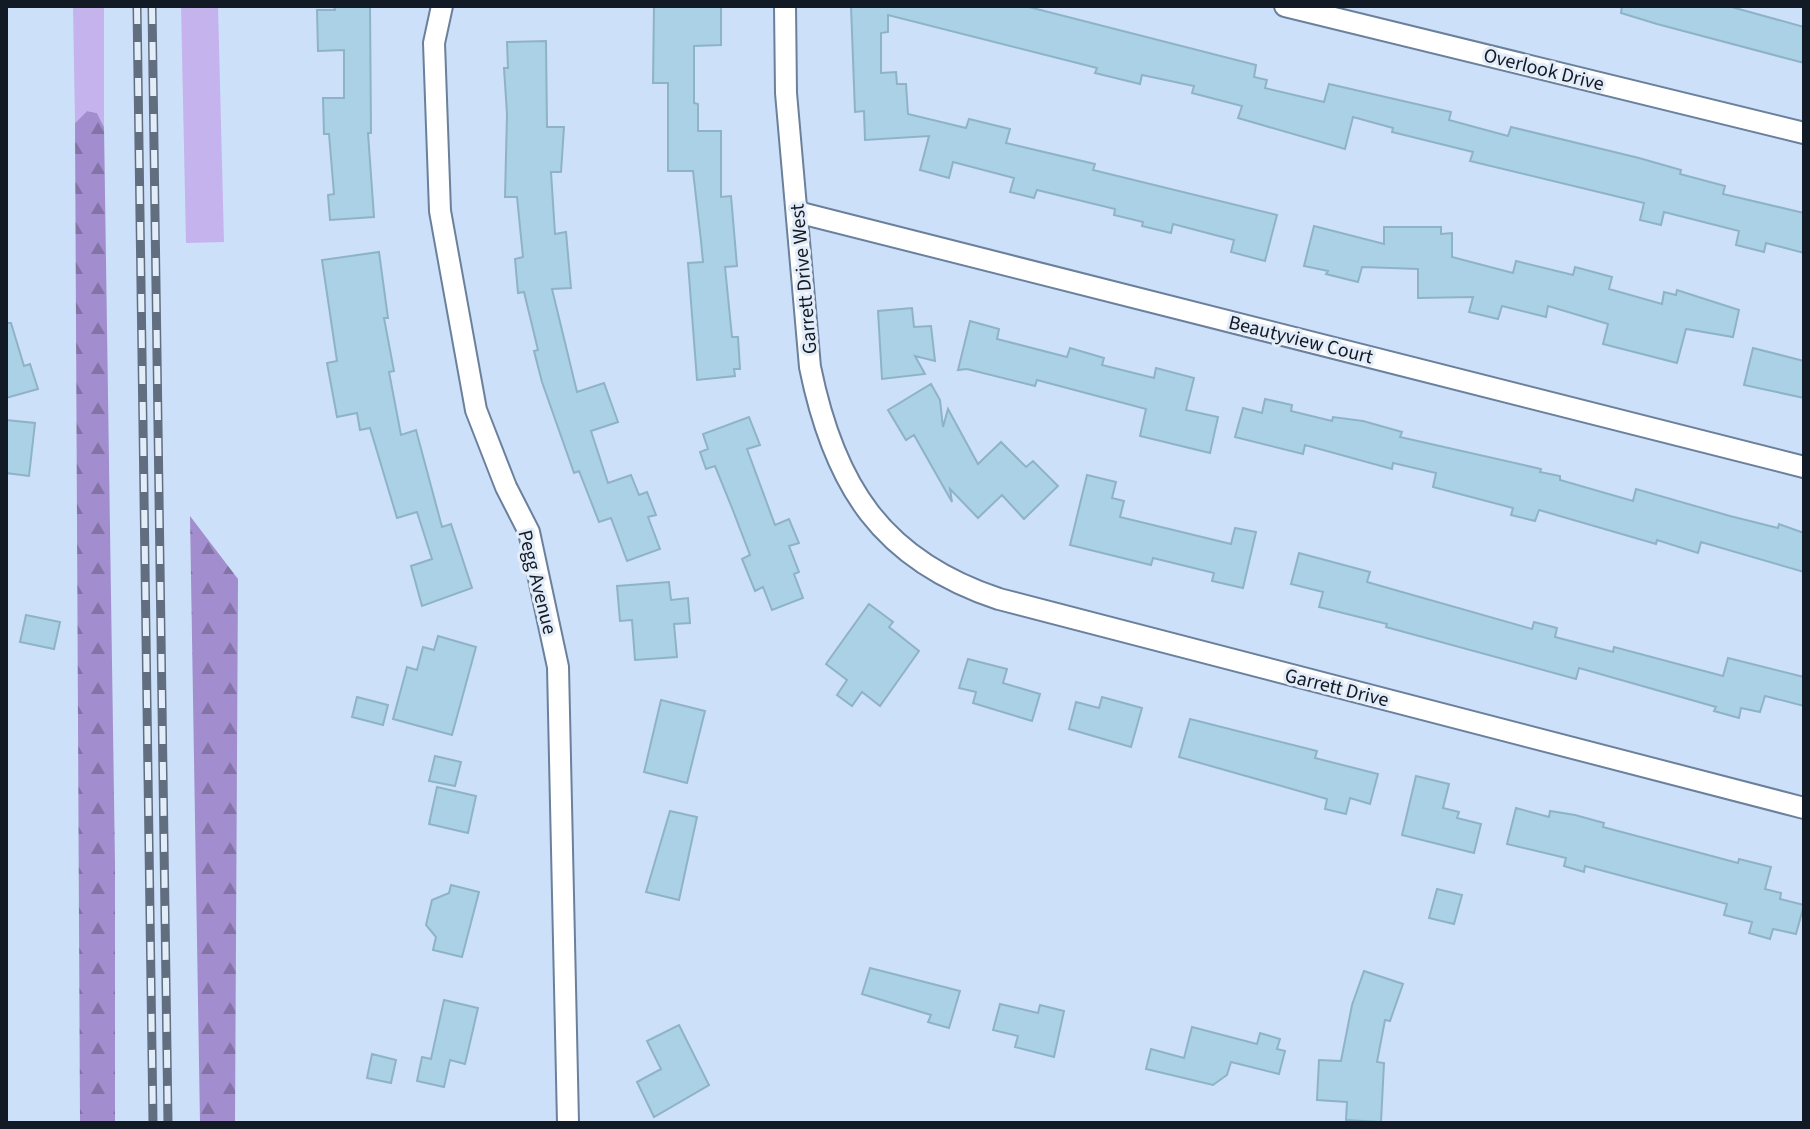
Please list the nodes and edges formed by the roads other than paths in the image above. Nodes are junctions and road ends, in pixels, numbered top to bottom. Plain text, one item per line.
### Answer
1 (442, 6) edge
2 (785, 6) edge
3 (1285, 6) edge
4 (1327, 11) edge
5 (1804, 133) edge
6 (797, 212) junction
7 (1804, 467) edge
8 (887, 531) joint
9 (1804, 808) edge
10 (568, 1123) edge

1 - 10 street, Pegg Avenue
2 - 6 street, Garrett Drive West
3 - 4 street, Overlook Drive
4 - 5 street, Overlook Drive
6 - 7 street, Beautyview Court
6 - 8 street, Garrett Drive West
8 - 9 street, Garrett Drive

